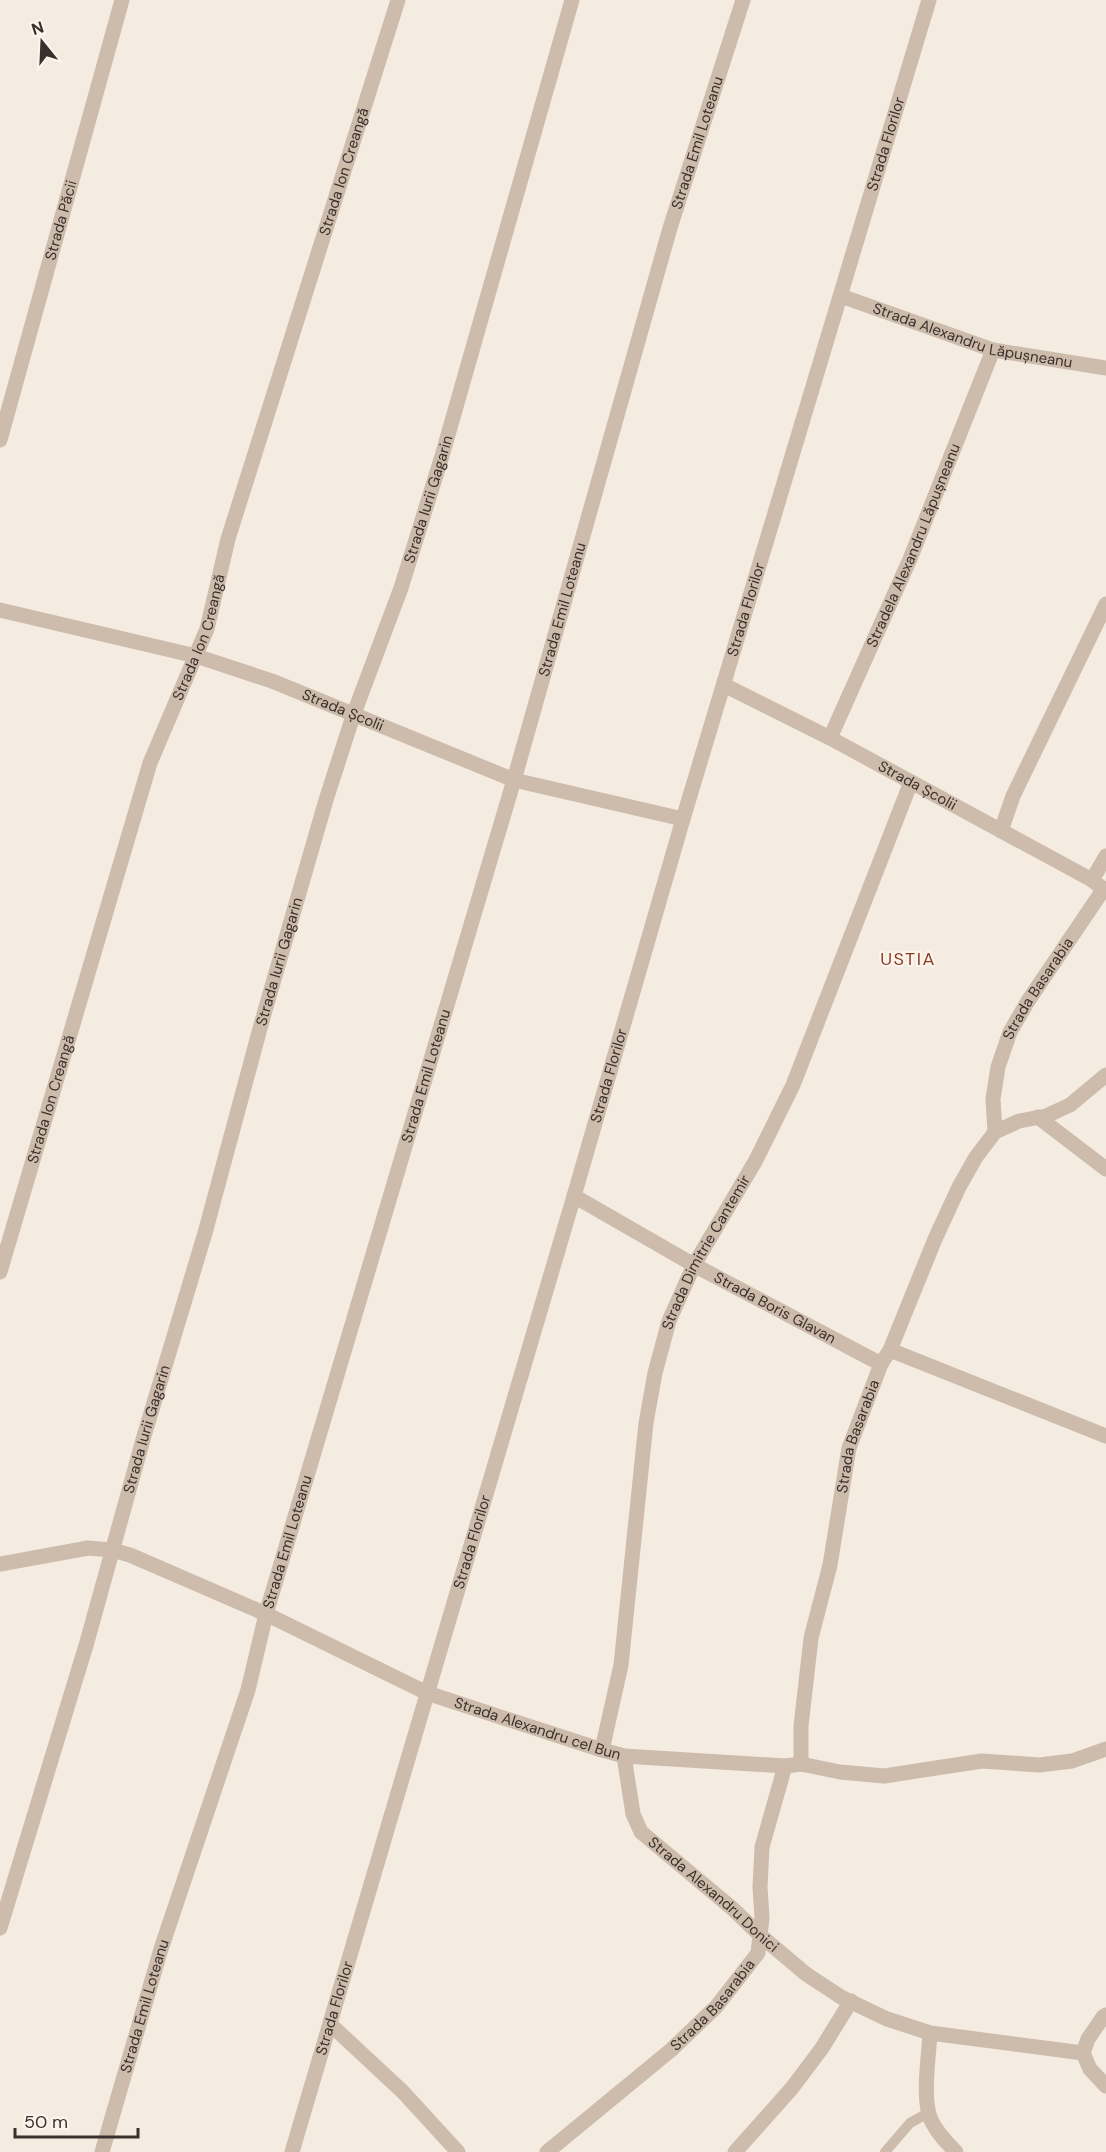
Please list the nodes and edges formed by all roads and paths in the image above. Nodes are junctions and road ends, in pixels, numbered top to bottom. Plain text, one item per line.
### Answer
1 (122, 0) edge
2 (398, 0) edge
3 (572, 0) edge
4 (743, 0) edge
5 (929, 0) edge
6 (841, 296) junction
7 (993, 350) junction
8 (1106, 368) edge
9 (0, 440) edge
10 (1106, 604) edge
11 (0, 610) edge
12 (196, 656) junction
13 (724, 685) junction
14 (353, 716) junction
15 (830, 738) junction
16 (514, 780) junction
17 (911, 782) junction
18 (683, 819) junction
19 (1001, 831) junction
20 (1106, 856) edge
21 (1100, 887) edge
22 (1106, 1075) edge
23 (1038, 1118) junction
24 (995, 1132) junction
25 (1106, 1169) edge
26 (574, 1196) junction
27 (694, 1265) junction
28 (0, 1272) edge
29 (890, 1350) junction
30 (881, 1364) junction
31 (1106, 1436) edge
32 (112, 1550) junction
33 (0, 1564) edge
34 (266, 1614) junction
35 (427, 1693) junction
36 (602, 1750) junction
37 (1106, 1750) edge
38 (624, 1756) junction
39 (801, 1764) junction
40 (785, 1766) junction
41 (0, 1928) edge
42 (761, 1936) junction
43 (851, 2001) junction
44 (1106, 2015) edge
45 (330, 2024) junction
46 (930, 2032) junction
47 (1083, 2053) junction
48 (1106, 2086) edge
49 (930, 2112) junction
50 (102, 2152) edge
51 (292, 2152) edge
52 (458, 2152) edge
53 (547, 2152) edge
54 (735, 2152) edge
55 (885, 2152) edge
56 (956, 2152) edge

1 - 9 street, Strada Păcii
2 - 12 street, Strada Ion Creangă
3 - 14 street, Strada Iurii Gagarin
4 - 16 street, Strada Emil Loteanu
5 - 6 street, Strada Florilor
6 - 7 street, Strada Alexandru Lăpușneanu
6 - 13 street, Strada Florilor
7 - 8 street, Strada Alexandru Lăpușneanu
7 - 15 street, Stradela Alexandru Lăpușneanu
10 - 19 street
11 - 12 street, Strada Școlii
12 - 14 street, Strada Școlii
12 - 28 street, Strada Ion Creangă
13 - 15 street, Strada Școlii
13 - 18 street, Strada Florilor
14 - 16 street, Strada Școlii
14 - 32 street, Strada Iurii Gagarin
15 - 17 street, Strada Școlii
16 - 18 street, Strada Școlii
16 - 34 street, Strada Emil Loteanu
17 - 19 street, Strada Școlii
17 - 27 street, Strada Dimitrie Cantemir
18 - 26 street, Strada Florilor
19 - 21 street, Strada Școlii
20 - 21 street, Strada Basarabia
21 - 24 street, Strada Basarabia
22 - 23 street
23 - 24 street
23 - 25 street
24 - 29 street, Strada Basarabia
26 - 27 street, Strada Boris Glavan
26 - 35 street, Strada Florilor
27 - 30 street, Strada Boris Glavan
27 - 36 street, Strada Dimitrie Cantemir
29 - 30 street, Strada Basarabia
29 - 31 street
30 - 39 street, Strada Basarabia
32 - 33 street, Strada Alexandru cel Bun
32 - 34 street, Strada Alexandru cel Bun
32 - 41 street, Strada Iurii Gagarin
34 - 35 street, Strada Alexandru cel Bun
34 - 50 street, Strada Emil Loteanu
35 - 36 street, Strada Alexandru cel Bun
35 - 45 street, Strada Florilor
36 - 38 street, Strada Alexandru cel Bun
37 - 39 street, Strada Alexandru cel Bun
38 - 40 street, Strada Alexandru cel Bun
38 - 42 street, Strada Alexandru Donici
39 - 40 street, Strada Alexandru cel Bun
40 - 42 street, Strada Basarabia
42 - 43 street, Strada Alexandru Donici
42 - 53 street, Strada Basarabia
43 - 46 street, Strada Alexandru Donici
43 - 54 street
44 - 47 street
45 - 51 street, Strada Florilor
45 - 52 street
46 - 47 street, Strada Alexandru Donici
46 - 49 street
47 - 48 street
49 - 55 lane
49 - 56 street

